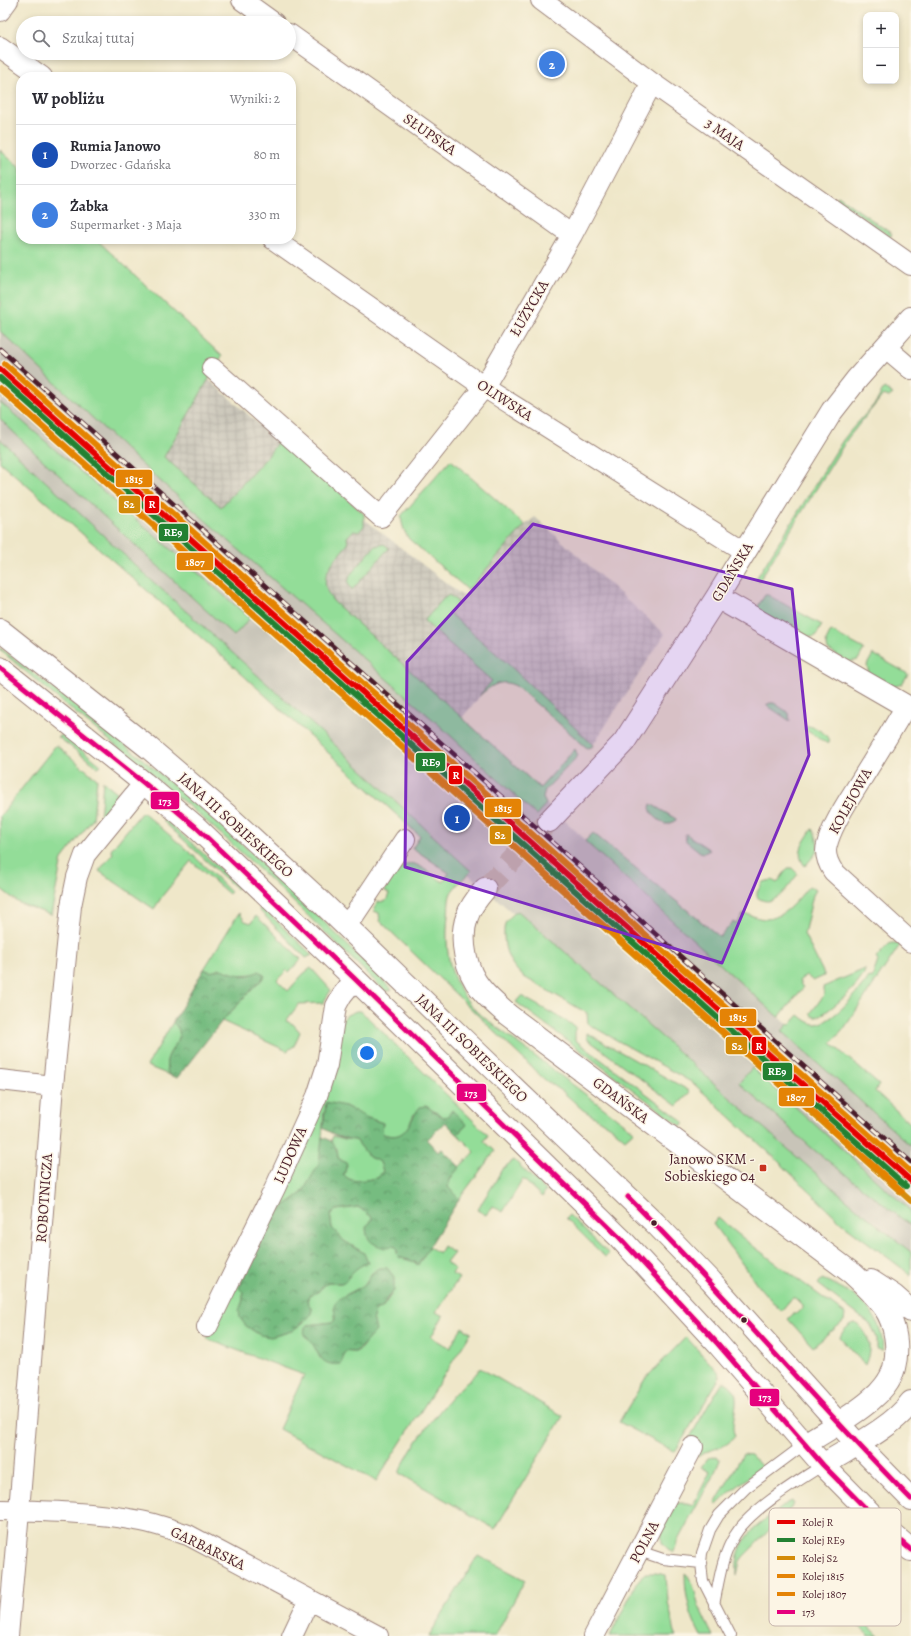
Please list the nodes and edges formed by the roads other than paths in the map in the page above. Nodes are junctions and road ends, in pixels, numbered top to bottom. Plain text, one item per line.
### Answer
1 (8, 0) edge
2 (242, 0) edge
3 (541, 0) edge
4 (0, 11) edge
5 (264, 16) edge
6 (296, 39) edge
7 (0, 47) edge
8 (16, 58) edge
9 (18, 60) edge
10 (35, 72) edge
11 (652, 83) junction
12 (572, 235) junction
13 (280, 244) edge
14 (911, 265) edge
15 (911, 318) edge
16 (885, 347) junction
17 (212, 368) dead end
18 (911, 369) edge
19 (484, 387) junction
20 (744, 551) junction
21 (717, 597) junction
22 (0, 630) edge
23 (0, 668) edge
24 (909, 708) edge
25 (144, 783) junction
26 (549, 821) tunnel mouth
27 (405, 839) dead end
28 (485, 889) tunnel mouth
29 (345, 925) junction
30 (911, 942) edge
31 (355, 979) junction
32 (0, 1080) edge
33 (52, 1086) junction
34 (853, 1274) junction
35 (911, 1312) edge
36 (207, 1327) dead end
37 (911, 1402) edge
38 (838, 1423) junction
39 (805, 1444) junction
40 (857, 1444) junction
41 (693, 1447) dead end
42 (823, 1465) junction
43 (911, 1499) edge
44 (865, 1508) edge
45 (0, 1510) edge
46 (20, 1511) junction
47 (901, 1542) edge
48 (911, 1550) edge
49 (639, 1551) junction
50 (701, 1563) junction
51 (309, 1600) junction
52 (714, 1605) junction
53 (8, 1636) edge
54 (292, 1636) edge
55 (378, 1636) edge
56 (594, 1636) edge
57 (731, 1636) edge

1 - 4 street
2 - 5 street
3 - 11 street, 3 MAJA
6 - 12 street, SŁUPSKA
7 - 8 street
9 - 10 street
11 - 12 street, ŁUŻYCKA
11 - 14 street, 3 MAJA
12 - 19 street, ŁUŻYCKA
13 - 19 street, OLIWSKA
15 - 16 main road, GDAŃSKA
16 - 18 street
16 - 20 main road, GDAŃSKA
17 - 19 street, ŁUŻYCKA
19 - 20 street, OLIWSKA
20 - 21 main road, GDAŃSKA
21 - 24 main road
21 - 26 main road, GDAŃSKA
22 - 29 main road, JANA III SOBIESKIEGO
23 - 25 main road, JANA III SOBIESKIEGO
24 - 30 street, KOLEJOWA
25 - 31 main road, JANA III SOBIESKIEGO
25 - 33 street, ROBOTNICZA
27 - 29 street
28 - 34 main road, GDAŃSKA
29 - 38 main road, JANA III SOBIESKIEGO
31 - 36 street, LUDOWA
31 - 39 main road, JANA III SOBIESKIEGO
32 - 33 street
33 - 46 street, ROBOTNICZA
34 - 35 main road, GDAŃSKA
34 - 38 main road, GDAŃSKA
37 - 40 main road
38 - 39 main road, GDAŃSKA
38 - 40 main road, JANA III SOBIESKIEGO
39 - 42 main road, JANA III SOBIESKIEGO
39 - 50 lane
40 - 42 main road
40 - 43 main road, JANA III SOBIESKIEGO
41 - 49 street, POLNA
42 - 44 main road, JANA III SOBIESKIEGO
42 - 52 lane
45 - 46 street, GARBARSKA
46 - 51 street, GARBARSKA
46 - 53 street, ROBOTNICZA
47 - 48 main road, JANA III SOBIESKIEGO
49 - 50 lane
49 - 56 street, POLNA
50 - 52 lane
51 - 54 street
51 - 55 street, GARBARSKA
52 - 57 lane

